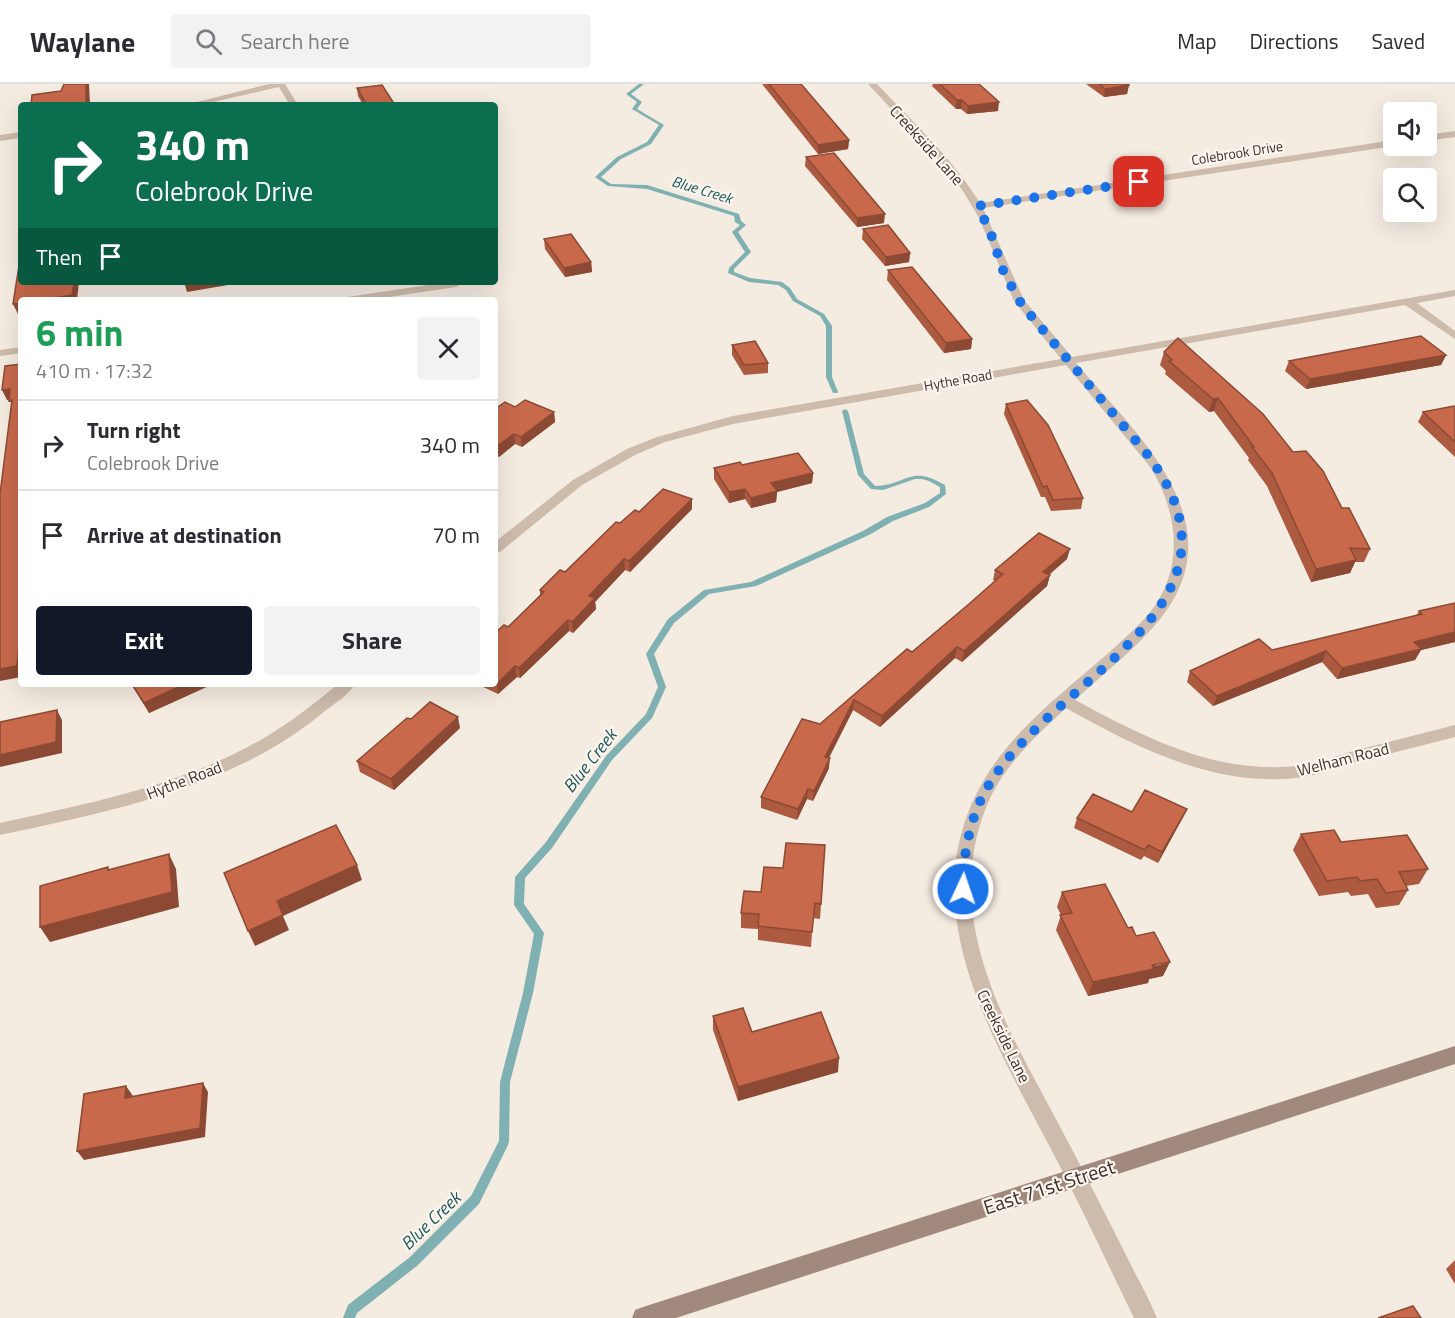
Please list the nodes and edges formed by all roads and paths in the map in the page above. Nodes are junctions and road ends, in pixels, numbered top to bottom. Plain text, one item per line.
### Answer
1 (281, 84) edge
2 (872, 84) edge
3 (202, 102) edge
4 (292, 102) edge
5 (1455, 134) edge
6 (18, 135) edge
7 (1437, 136) edge
8 (0, 138) edge
9 (1383, 145) edge
10 (978, 206) junction
11 (449, 285) edge
12 (1455, 293) edge
13 (367, 297) edge
14 (1407, 301) junction
15 (1455, 336) edge
16 (18, 350) edge
17 (0, 353) edge
18 (1067, 361) junction
19 (498, 546) edge
20 (344, 687) edge
21 (1065, 702) junction
22 (1455, 731) edge
23 (0, 829) edge
24 (1455, 1055) edge
25 (1075, 1178) junction
26 (643, 1318) edge
27 (1146, 1318) edge

1 - 3 street
1 - 4 street
2 - 10 street, Creekside Lane
5 - 7 street
6 - 8 street
9 - 10 street, Colebrook Drive
10 - 18 street, Creekside Lane
11 - 13 street
12 - 14 street, Hythe Road
14 - 15 street
14 - 18 street, Hythe Road
16 - 17 street
18 - 19 street, Hythe Road
18 - 21 street, Creekside Lane
20 - 23 street, Hythe Road
21 - 22 street, Welham Road
21 - 25 street, Creekside Lane
24 - 25 main road, East 71st Street
25 - 26 main road, East 71st Street
25 - 27 street, Creekside Lane

